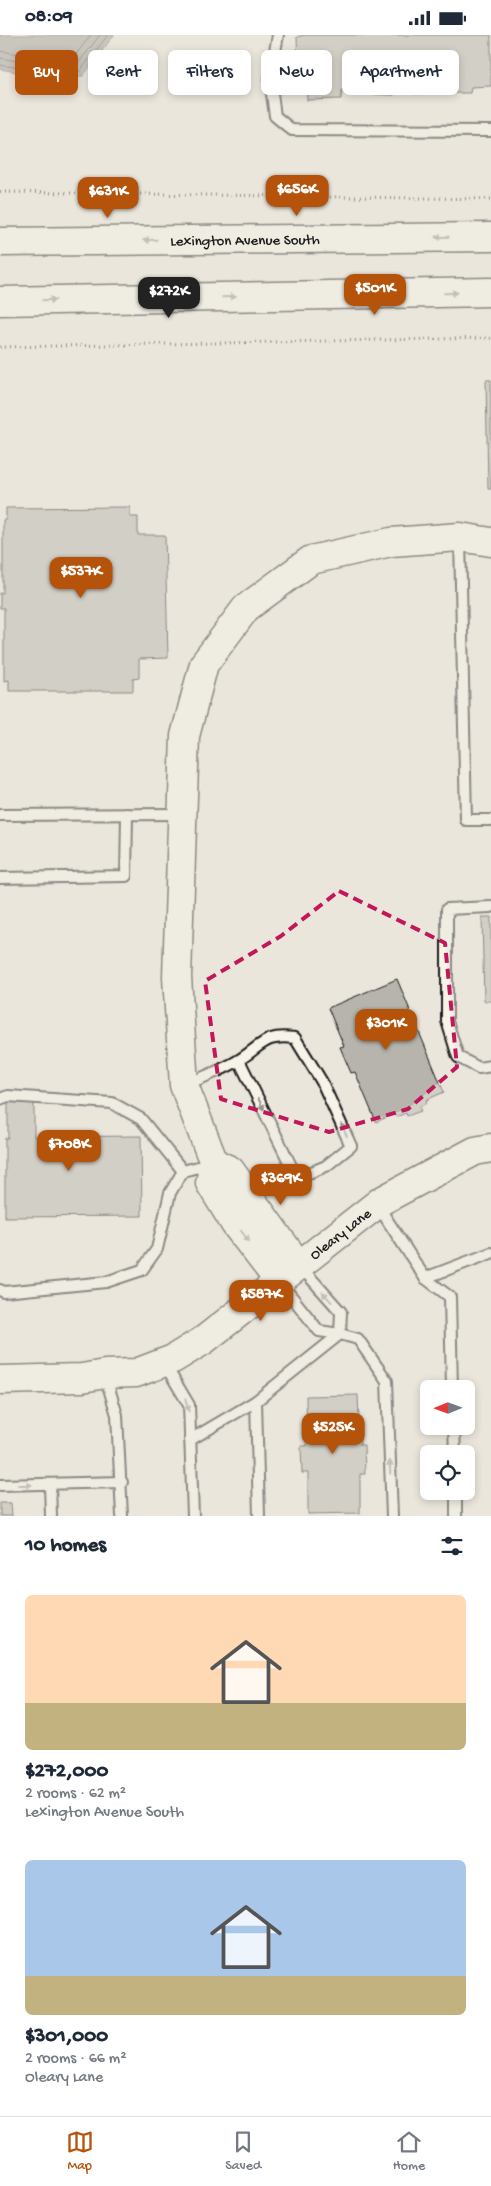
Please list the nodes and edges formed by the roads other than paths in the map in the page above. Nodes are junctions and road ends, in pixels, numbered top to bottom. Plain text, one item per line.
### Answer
1 (278, 35) edge
2 (491, 131) edge
3 (491, 237) edge
4 (0, 242) edge
5 (491, 292) edge
6 (0, 301) edge
7 (460, 537) junction
8 (491, 542) edge
9 (182, 814) junction
10 (0, 815) edge
11 (127, 815) junction
12 (491, 820) edge
13 (0, 878) edge
14 (491, 907) edge
15 (239, 1060) junction
16 (491, 1066) edge
17 (184, 1085) junction
18 (0, 1099) edge
19 (491, 1148) edge
20 (214, 1163) junction
21 (183, 1171) junction
22 (377, 1205) junction
23 (491, 1253) edge
24 (289, 1273) junction
25 (425, 1278) junction
26 (0, 1290) edge
27 (340, 1333) junction
28 (164, 1362) junction
29 (105, 1374) junction
30 (0, 1380) edge
31 (452, 1380) edge
32 (256, 1401) junction
33 (190, 1440) junction
34 (122, 1482) junction
35 (0, 1485) edge
36 (50, 1485) junction
37 (456, 1500) edge
38 (51, 1516) edge
39 (122, 1516) edge
40 (192, 1516) edge
41 (259, 1516) edge
42 (392, 1516) edge
43 (456, 1516) edge

1 - 2 lane
3 -> 4 street, Lexington Avenue South
6 -> 5 street
7 - 8 street
7 - 9 street
7 - 12 lane
9 - 11 lane
9 - 17 street
10 - 11 lane
11 - 13 lane
14 - 16 lane
15 -> 15 lane
15 - 17 lane
17 - 20 street
18 - 21 lane
19 - 22 street, Oleary Lane
20 - 21 lane
20 - 24 street
21 - 26 lane
22 - 24 street, Oleary Lane
22 - 25 lane
23 - 25 lane
24 - 27 lane
27 -> 24 lane
24 - 28 street, Oleary Lane
25 - 31 lane
27 - 32 lane
42 -> 27 lane
28 - 29 street, Oleary Lane
28 -> 33 lane
29 - 30 street, Oleary Lane
29 - 34 lane
32 - 33 lane
32 - 41 lane
33 - 40 lane
34 - 36 lane
34 - 39 lane
35 -> 36 lane
36 - 38 lane
37 - 43 lane

